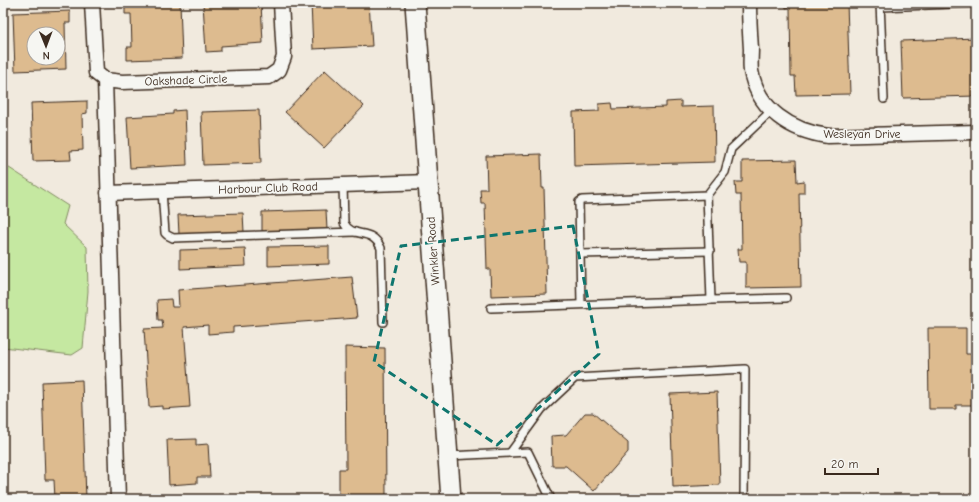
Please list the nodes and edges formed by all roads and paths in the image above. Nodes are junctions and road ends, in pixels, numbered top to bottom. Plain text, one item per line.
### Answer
1 (92, 3) edge
2 (281, 3) edge
3 (415, 3) edge
4 (749, 3) edge
5 (976, 3) edge
6 (933, 4) edge
7 (881, 5) edge
8 (105, 80) junction
9 (884, 99) dead end
10 (771, 111) junction
11 (976, 132) edge
12 (428, 182) junction
13 (343, 185) junction
14 (162, 192) junction
15 (108, 193) junction
16 (707, 195) junction
17 (355, 232) junction
18 (710, 251) junction
19 (580, 254) junction
20 (786, 298) dead end
21 (712, 300) junction
22 (581, 304) junction
23 (491, 308) dead end
24 (383, 322) dead end
25 (510, 453) junction
26 (448, 456) junction
27 (118, 499) edge
28 (450, 499) edge
29 (551, 499) edge
30 (744, 499) edge

1 - 8 street
2 - 8 street, Oakshade Circle
3 - 12 street, Winkler Road
4 - 10 street, Wesleyan Drive
5 - 6 lane
6 - 7 lane
7 - 9 lane
8 - 15 street
10 - 11 street, Wesleyan Drive
10 - 16 lane
12 - 13 street, Harbour Club Road
12 - 26 street, Winkler Road
13 - 14 street, Harbour Club Road
13 - 17 lane
14 - 15 street, Harbour Club Road
14 - 17 lane
15 - 27 street
16 - 18 lane
16 - 19 lane
17 - 24 lane
18 - 19 lane
18 - 21 lane
19 - 22 lane
20 - 21 lane
21 - 22 lane
22 - 23 lane
25 - 26 lane
25 - 29 lane
25 - 30 lane
26 - 28 street, Winkler Road

